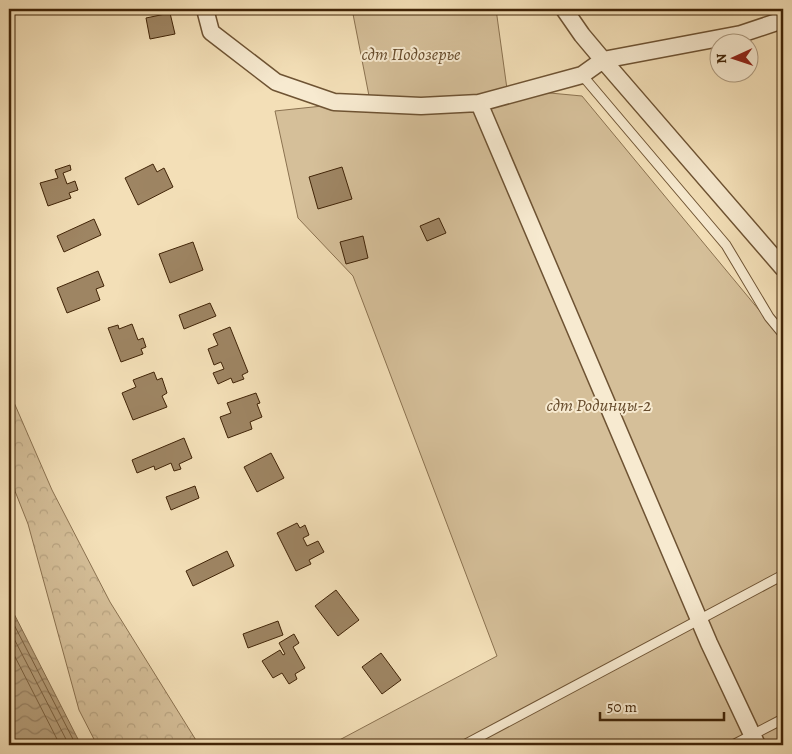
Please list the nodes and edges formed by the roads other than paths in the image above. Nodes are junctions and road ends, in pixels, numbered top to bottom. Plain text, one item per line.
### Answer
1 (205, 9) edge
2 (564, 9) edge
3 (783, 20) edge
4 (602, 60) junction
5 (582, 75) junction
6 (479, 103) junction
7 (783, 268) edge
8 (783, 334) edge
9 (783, 574) edge
10 (699, 621) junction
11 (783, 719) edge
12 (754, 740) edge
13 (464, 745) edge
14 (733, 745) edge

1 - 6 street
2 - 4 street
3 - 4 street
4 - 5 street
4 - 7 street
5 - 6 street
5 - 8 lane
6 - 10 street
9 - 10 lane
10 - 12 street
10 - 13 lane
11 - 12 lane
12 - 14 lane

